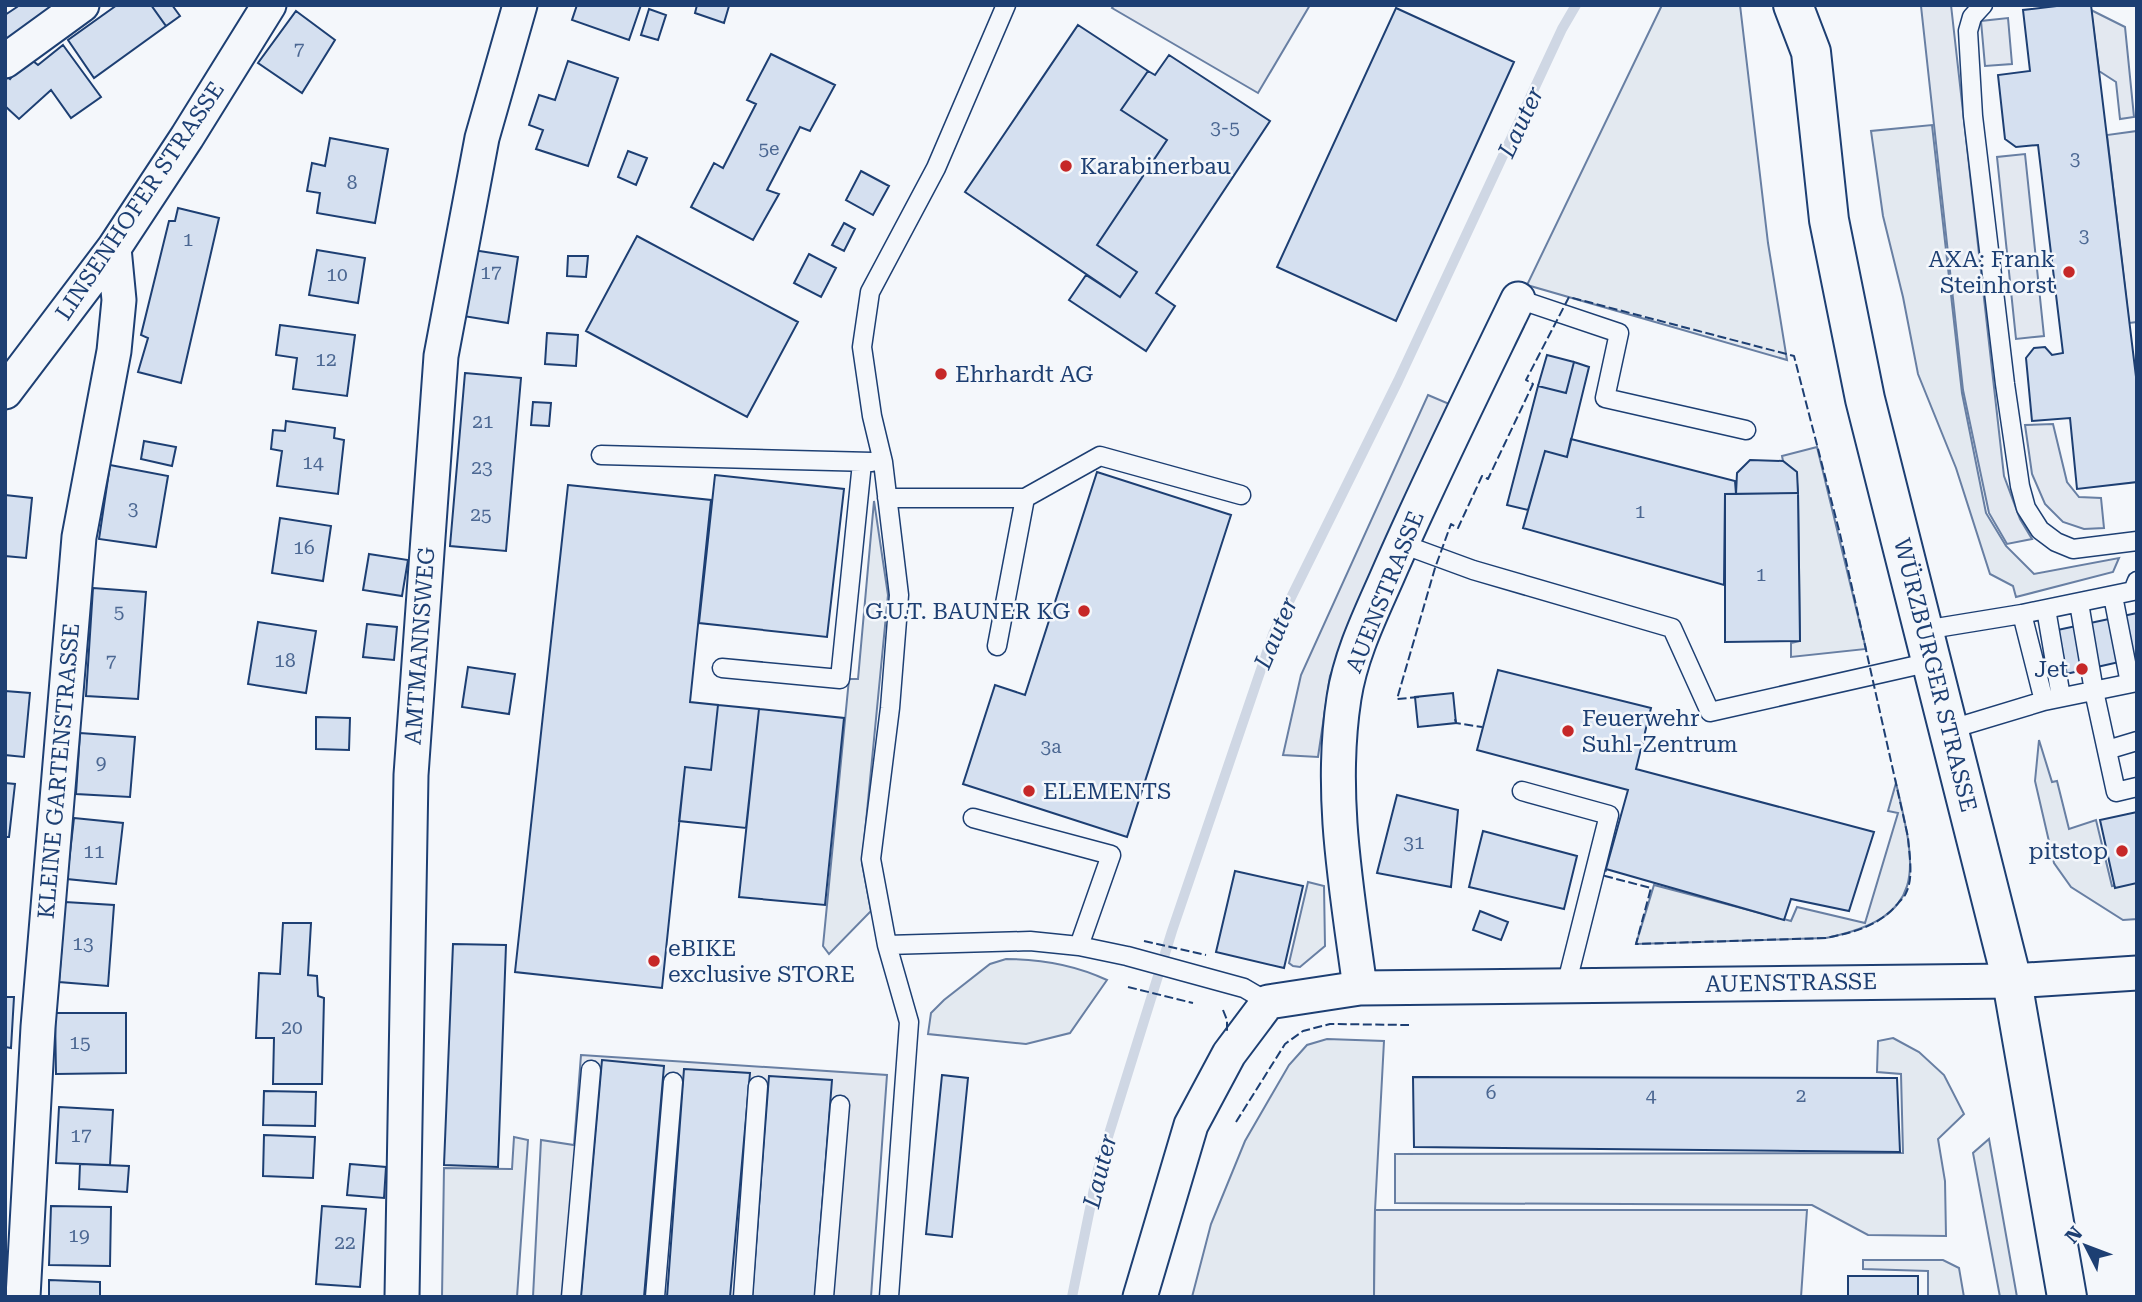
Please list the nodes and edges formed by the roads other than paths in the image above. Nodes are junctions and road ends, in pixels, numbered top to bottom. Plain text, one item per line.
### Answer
1 (82, 5) edge
2 (269, 5) edge
3 (520, 5) edge
4 (1006, 5) edge
5 (1793, 5) edge
6 (1819, 5) edge
7 (1983, 5) edge
8 (1811, 51) junction
9 (5, 61) edge
10 (114, 248) junction
11 (1518, 299) joint
12 (5, 393) edge
13 (1746, 430) dead end
14 (601, 455) dead end
15 (883, 462) junction
16 (862, 463) junction
17 (1241, 495) dead end
18 (887, 498) junction
19 (1026, 498) junction
20 (2137, 541) edge
21 (1402, 544) junction
22 (2136, 587) edge
23 (2113, 596) junction
24 (2079, 603) junction
25 (2046, 609) junction
26 (2022, 614) junction
27 (998, 646) dead end
28 (1927, 646) junction
29 (722, 668) dead end
30 (2133, 682) edge
31 (2094, 691) junction
32 (2053, 699) junction
33 (1948, 730) junction
34 (2137, 741) edge
35 (2107, 750) junction
36 (2137, 787) edge
37 (1522, 791) dead end
38 (973, 818) dead end
39 (887, 945) junction
40 (1079, 946) junction
41 (2137, 973) edge
42 (2012, 981) junction
43 (1566, 986) junction
44 (1360, 988) junction
45 (1268, 1002) junction
46 (591, 1070) dead end
47 (673, 1082) dead end
48 (758, 1086) dead end
49 (840, 1105) dead end
50 (23, 1297) edge
51 (402, 1297) edge
52 (570, 1297) edge
53 (655, 1297) edge
54 (743, 1297) edge
55 (824, 1297) edge
56 (889, 1297) edge
57 (1140, 1297) edge
58 (2067, 1297) edge

1 - 9 street
2 - 10 street, LINSENHOFER STRASSE
3 - 51 street, AMTMANNSWEG
4 - 15 lane
5 - 8 main road, WÜRZBURGER STRASSE
6 - 8 main road, WÜRZBURGER STRASSE
7 - 20 lane
8 - 28 main road, WÜRZBURGER STRASSE
10 - 12 street, LINSENHOFER STRASSE
10 - 50 street, KLEINE GARTENSTRASSE
11 - 13 lane
11 - 21 street, AUENSTRASSE
14 - 16 lane
15 - 16 lane
15 - 18 lane
16 - 29 lane
17 - 19 lane
18 - 19 lane
18 - 39 lane
19 - 27 lane
21 - 28 lane
21 - 44 street, AUENSTRASSE
22 - 23 lane
23 - 24 lane
23 - 30 lane
24 - 25 lane
24 - 31 lane
25 - 26 lane
25 - 32 lane
26 - 28 lane
26 - 32 lane
28 - 33 main road, WÜRZBURGER STRASSE
30 - 31 lane
31 - 32 lane
31 - 35 lane
32 - 33 lane
33 - 42 main road, WÜRZBURGER STRASSE
34 - 35 lane
35 - 36 lane
37 - 43 lane
38 - 40 lane
39 - 40 lane
39 - 56 lane
40 - 45 lane
41 - 42 street, AUENSTRASSE
42 - 43 street, AUENSTRASSE
42 - 58 main road, WÜRZBURGER STRASSE
43 - 44 street, AUENSTRASSE
44 - 45 street, AUENSTRASSE
45 - 57 street
46 - 52 lane
47 - 53 lane
48 - 54 lane
49 - 55 lane

